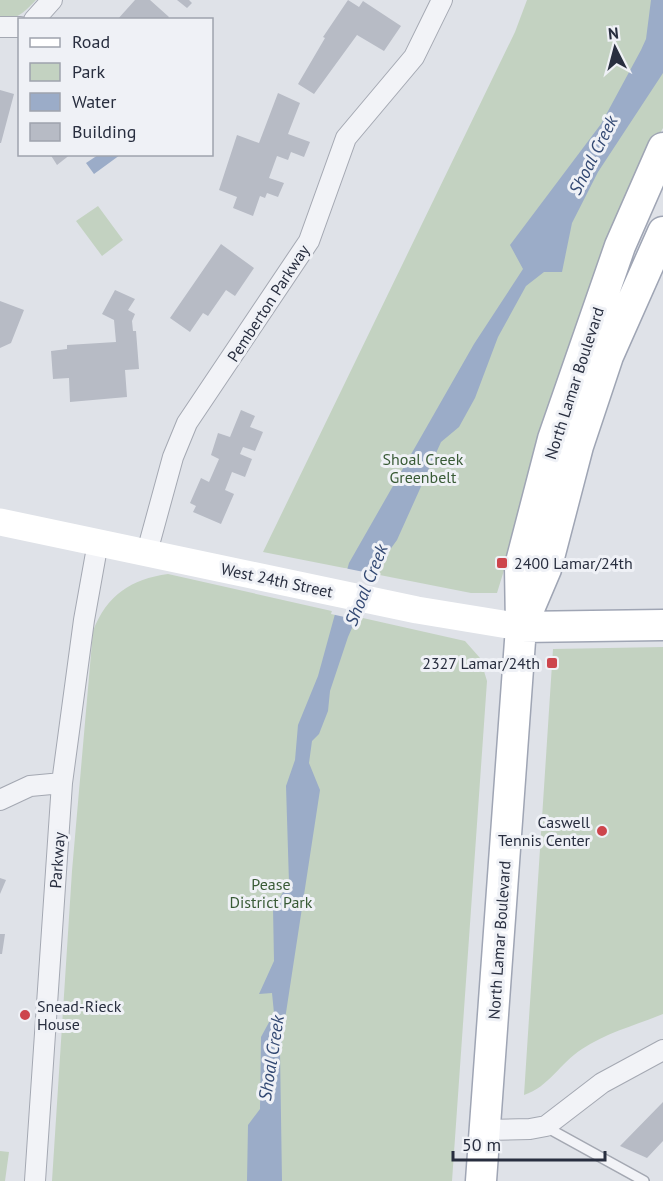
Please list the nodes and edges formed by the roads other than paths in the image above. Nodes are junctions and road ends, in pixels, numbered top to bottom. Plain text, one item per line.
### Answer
1 (52, 0) edge
2 (442, 0) edge
3 (36, 18) edge
4 (0, 27) edge
5 (18, 27) edge
6 (663, 148) edge
7 (652, 195) edge
8 (663, 232) edge
9 (0, 522) edge
10 (98, 542) junction
11 (147, 552) junction
12 (663, 625) edge
13 (521, 627) junction
14 (62, 783) junction
15 (0, 800) edge
16 (663, 1050) edge
17 (546, 1126) junction
18 (485, 1130) junction
19 (35, 1181) edge
20 (481, 1181) edge
21 (644, 1181) edge

1 - 3 street
2 - 11 street, Pemberton Parkway
4 - 5 street
6 - 7 main road, North Lamar Boulevard
7 - 13 main road, North Lamar Boulevard
8 - 13 main road, North Lamar Boulevard
9 - 10 main road, West 24th Street
10 - 11 main road, West 24th Street
10 - 14 street, Parkway
11 - 13 main road, West 24th Street
12 - 13 main road, West 24th Street
13 - 18 main road, North Lamar Boulevard
14 - 15 street
14 - 19 street, Parkway
16 - 17 street
17 - 18 street
17 - 21 lane
18 - 20 main road, North Lamar Boulevard

